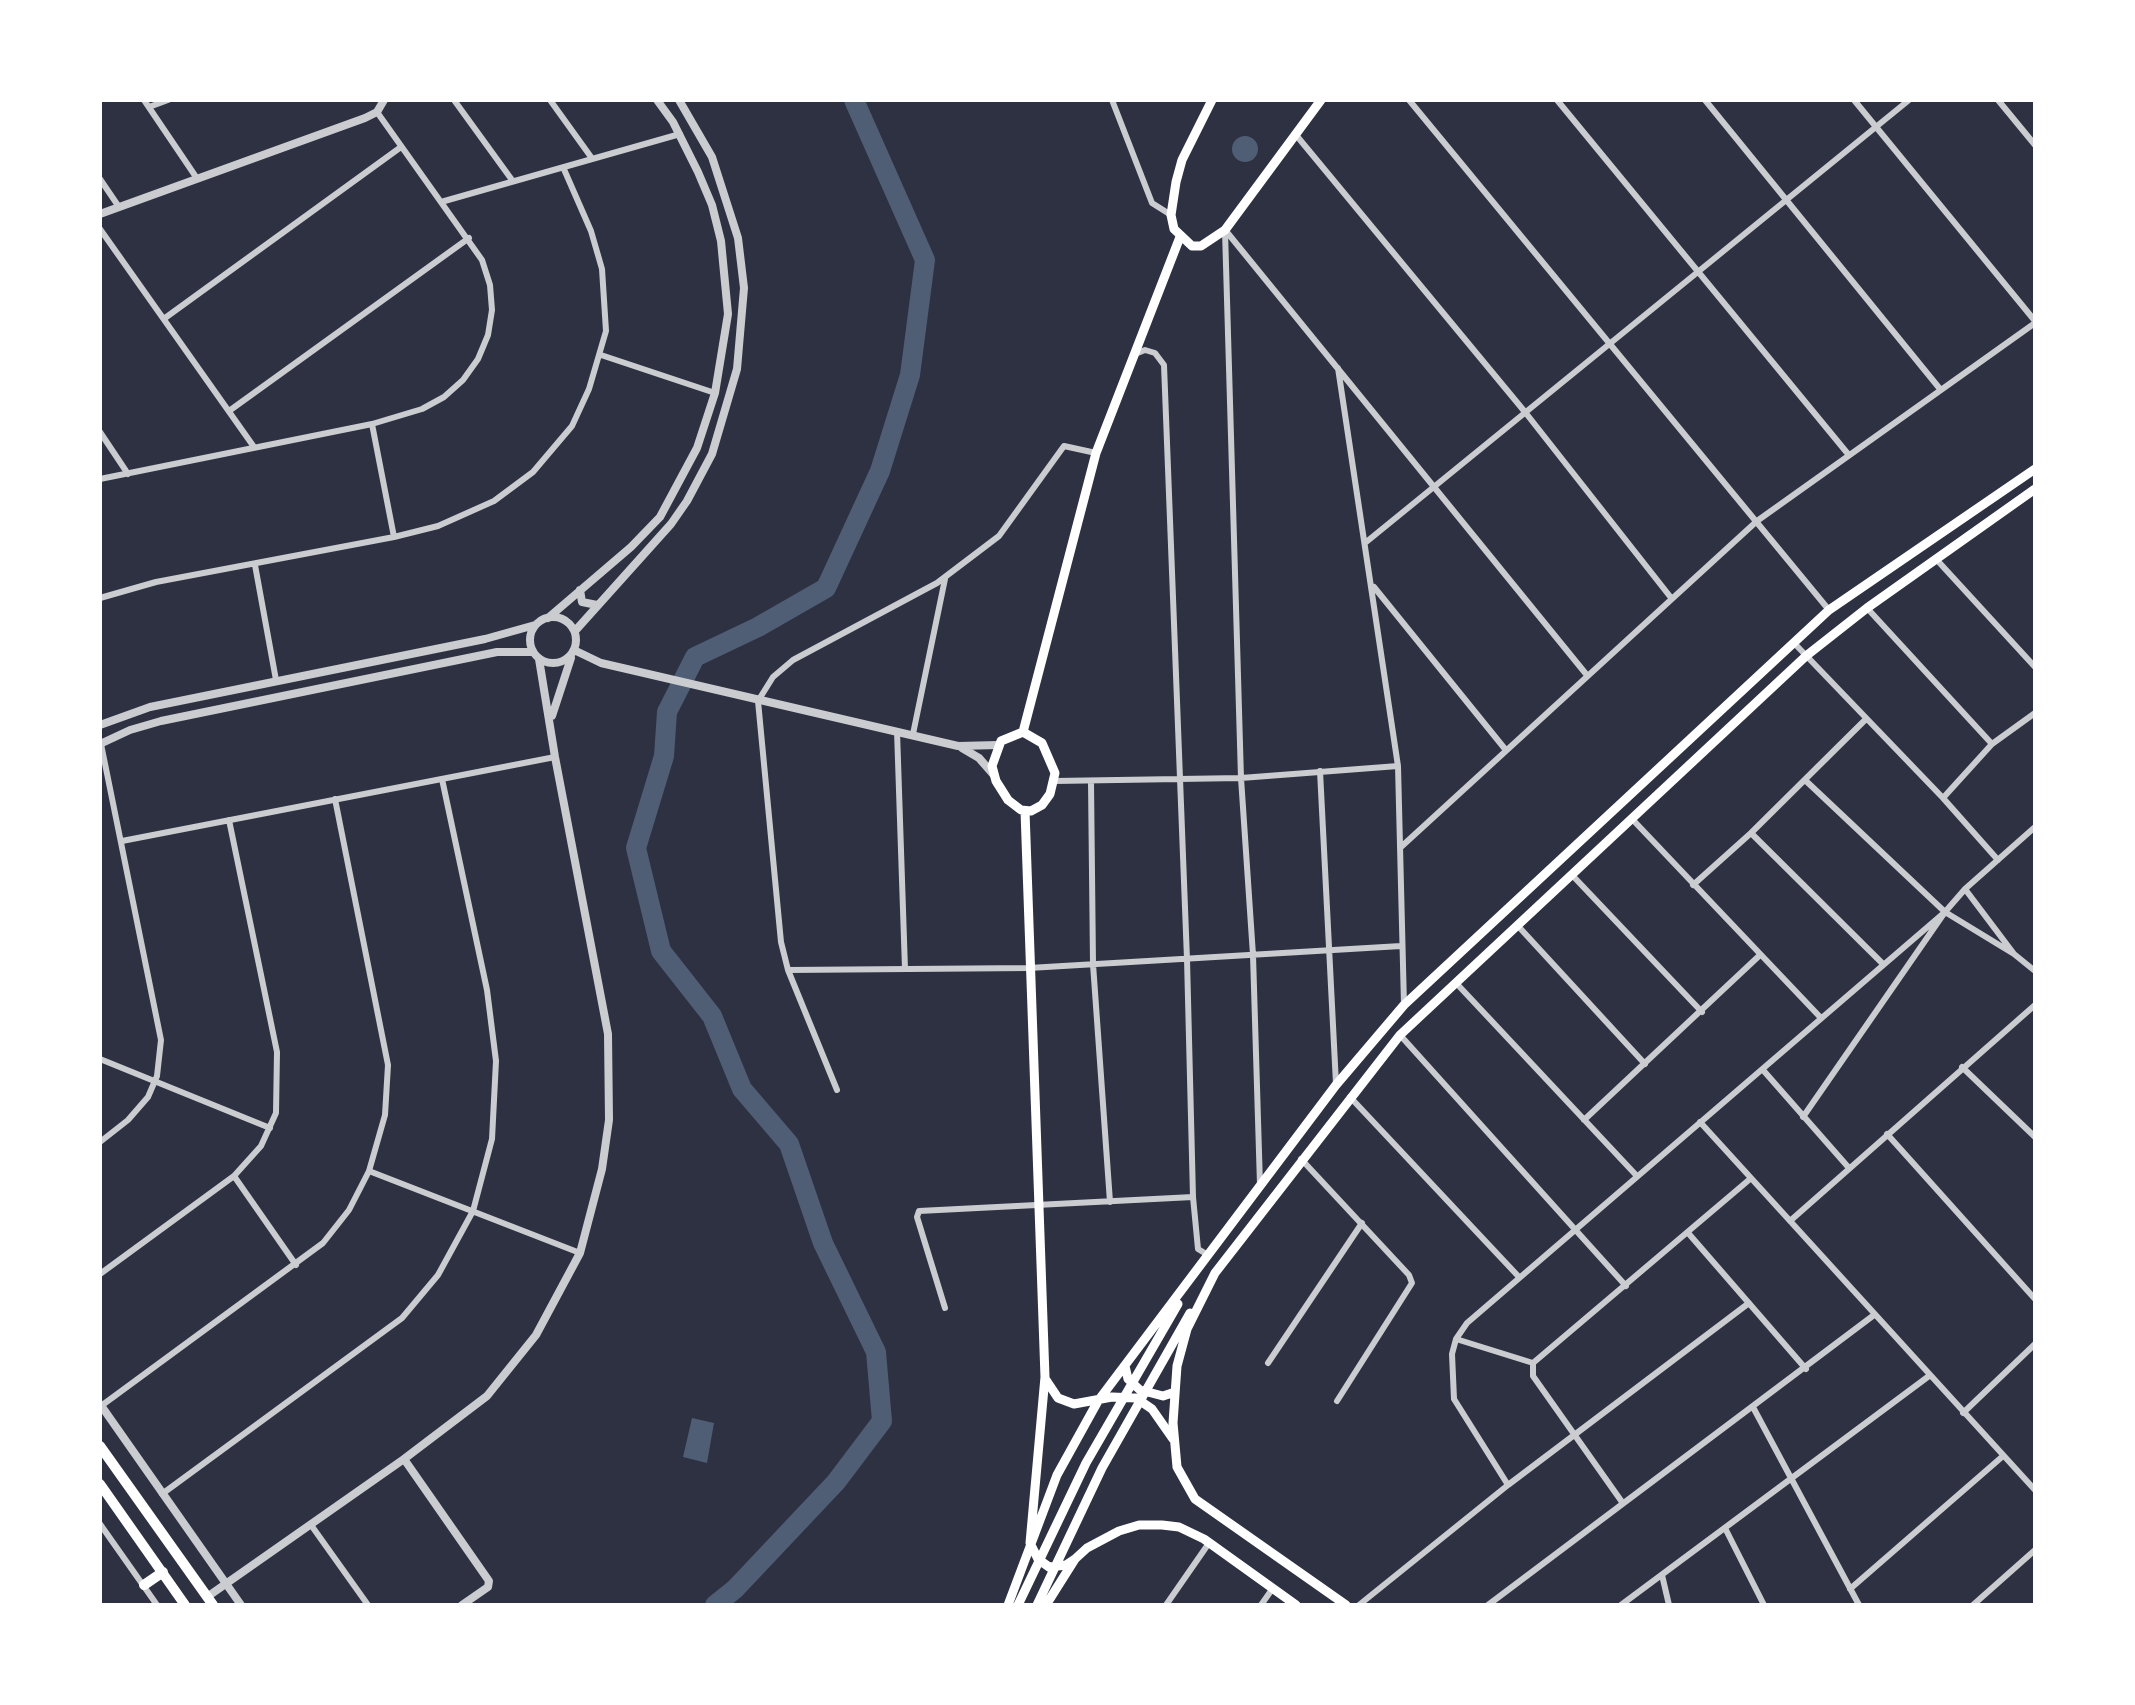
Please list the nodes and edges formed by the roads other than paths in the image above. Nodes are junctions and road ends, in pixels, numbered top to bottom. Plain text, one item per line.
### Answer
1 (168, 100) edge
2 (384, 100) edge
3 (454, 100) edge
4 (550, 100) edge
5 (657, 100) edge
6 (679, 100) edge
7 (1112, 100) edge
8 (1212, 100) edge
9 (1322, 100) edge
10 (1409, 100) edge
11 (1558, 100) edge
12 (1705, 100) edge
13 (1854, 100) edge
14 (1909, 100) edge
15 (1998, 100) edge
16 (147, 104) edge
17 (376, 112) junction
18 (1876, 127) junction
19 (680, 134) junction
20 (1296, 135) junction
21 (2035, 145) edge
22 (402, 147) junction
23 (592, 157) junction
24 (563, 166) junction
25 (196, 177) junction
26 (100, 179) edge
27 (512, 180) junction
28 (1786, 200) junction
29 (441, 202) junction
30 (120, 207) junction
31 (100, 214) edge
32 (1172, 214) junction
33 (100, 229) edge
34 (1225, 230) junction
35 (1180, 237) junction
36 (469, 238) junction
37 (1698, 271) junction
38 (165, 318) junction
39 (2035, 322) edge
40 (1611, 342) junction
41 (601, 355) junction
42 (1132, 357) junction
43 (1338, 368) junction
44 (1940, 390) junction
45 (715, 393) junction
46 (229, 411) junction
47 (1525, 412) junction
48 (372, 424) junction
49 (100, 432) edge
50 (254, 447) junction
51 (1096, 453) junction
52 (1848, 454) junction
53 (2035, 469) edge
54 (128, 474) junction
55 (100, 478) edge
56 (1433, 487) junction
57 (2035, 490) edge
58 (1757, 522) junction
59 (394, 538) junction
60 (1364, 543) junction
61 (1936, 560) junction
62 (255, 564) junction
63 (945, 576) junction
64 (1372, 585) junction
65 (580, 590) junction
66 (100, 598) edge
67 (1672, 599) junction
68 (597, 605) junction
69 (1868, 608) junction
70 (1829, 610) junction
71 (548, 618) junction
72 (535, 625) junction
73 (574, 630) junction
74 (1795, 644) junction
75 (573, 653) junction
76 (536, 656) junction
77 (1806, 656) junction
78 (2035, 667) edge
79 (1586, 674) junction
80 (276, 680) junction
81 (754, 700) junction
82 (2035, 713) edge
83 (550, 720) junction
84 (1865, 720) junction
85 (100, 725) edge
86 (897, 732) junction
87 (1022, 732) junction
88 (913, 734) junction
89 (100, 744) edge
90 (1992, 744) junction
91 (998, 745) junction
92 (958, 746) junction
93 (1506, 749) junction
94 (555, 756) junction
95 (1398, 766) junction
96 (1320, 771) junction
97 (993, 774) junction
98 (442, 778) junction
99 (1240, 778) junction
100 (1055, 780) junction
101 (1181, 780) junction
102 (1804, 780) junction
103 (1092, 782) junction
104 (1944, 798) junction
105 (335, 799) junction
106 (1025, 811) junction
107 (229, 820) junction
108 (1633, 820) junction
109 (2035, 827) edge
110 (1752, 833) junction
111 (122, 841) junction
112 (1401, 847) junction
113 (1998, 860) junction
114 (1572, 875) junction
115 (1693, 884) junction
116 (1965, 889) junction
117 (1944, 912) junction
118 (1518, 926) junction
119 (1402, 946) junction
120 (1330, 950) junction
121 (1760, 954) junction
122 (2014, 954) junction
123 (1253, 955) junction
124 (1188, 959) junction
125 (1093, 964) junction
126 (1883, 964) junction
127 (1029, 968) junction
128 (905, 969) junction
129 (788, 970) junction
130 (2035, 971) edge
131 (1457, 984) junction
132 (1404, 1005) junction
133 (2035, 1005) edge
134 (1702, 1012) junction
135 (1821, 1018) junction
136 (1400, 1035) junction
137 (100, 1059) edge
138 (1645, 1064) junction
139 (1962, 1067) junction
140 (1763, 1070) junction
141 (156, 1084) junction
142 (1336, 1085) junction
143 (837, 1090) dead end
144 (1350, 1097) junction
145 (1803, 1117) junction
146 (1584, 1120) junction
147 (1700, 1122) junction
148 (270, 1128) junction
149 (1887, 1134) junction
150 (2035, 1137) edge
151 (100, 1142) edge
152 (1301, 1160) junction
153 (1849, 1168) junction
154 (369, 1171) junction
155 (1636, 1175) junction
156 (234, 1176) junction
157 (1750, 1179) junction
158 (1260, 1185) junction
159 (1193, 1196) junction
160 (1110, 1202) junction
161 (1039, 1205) junction
162 (473, 1211) junction
163 (1790, 1221) junction
164 (1362, 1223) junction
165 (1575, 1228) junction
166 (1689, 1234) junction
167 (580, 1254) junction
168 (1206, 1260) junction
169 (296, 1265) junction
170 (1216, 1273) junction
171 (100, 1274) edge
172 (1519, 1277) junction
173 (1626, 1286) junction
174 (2035, 1298) edge
175 (1749, 1304) junction
176 (944, 1308) dead end
177 (1874, 1315) junction
178 (1456, 1338) junction
179 (2035, 1344) edge
180 (1268, 1362) dead end
181 (1533, 1363) junction
182 (1125, 1366) junction
183 (1806, 1369) junction
184 (1930, 1376) junction
185 (1045, 1377) junction
186 (1175, 1392) junction
187 (1336, 1401) dead end
188 (1098, 1402) junction
189 (101, 1405) edge
190 (1754, 1409) junction
191 (1963, 1413) junction
192 (1574, 1435) junction
193 (1174, 1439) junction
194 (100, 1446) edge
195 (2003, 1456) junction
196 (404, 1460) junction
197 (1791, 1480) junction
198 (100, 1484) edge
199 (1508, 1484) junction
200 (2035, 1490) edge
201 (162, 1494) junction
202 (1622, 1502) junction
203 (100, 1524) edge
204 (311, 1525) junction
205 (1725, 1528) junction
206 (1030, 1543) junction
207 (1209, 1543) junction
208 (2035, 1550) edge
209 (1075, 1559) junction
210 (163, 1572) junction
211 (1018, 1573) junction
212 (1662, 1575) junction
213 (226, 1584) junction
214 (144, 1585) junction
215 (1057, 1586) junction
216 (1273, 1588) junction
217 (1850, 1589) junction
218 (1496, 1599) junction
219 (210, 1601) edge
220 (156, 1605) edge
221 (185, 1605) edge
222 (242, 1605) edge
223 (368, 1605) edge
224 (462, 1605) edge
225 (1008, 1605) edge
226 (1018, 1605) edge
227 (1037, 1605) edge
228 (1046, 1605) edge
229 (1166, 1605) edge
230 (1261, 1605) edge
231 (1296, 1605) edge
232 (1346, 1605) edge
233 (1359, 1605) edge
234 (1488, 1605) edge
235 (1504, 1605) edge
236 (1621, 1605) edge
237 (1668, 1605) edge
238 (1764, 1605) edge
239 (1859, 1605) edge
240 (1974, 1605) edge

1 - 16 street
2 - 17 street
3 - 27 street
4 - 23 street
5 - 19 street
6 - 68 street
7 - 32 street
8 - 32 main road
9 - 20 main road
10 - 40 street
11 - 37 street
12 - 28 street
13 - 18 street
14 - 18 street
15 - 21 street
16 - 25 street
17 - 22 street
17 - 25 street
18 - 28 street
18 - 39 street
19 - 23 street
19 - 45 street
20 - 34 main road
20 - 47 street
22 - 29 street
22 - 38 street
23 - 24 street
24 - 27 street
24 - 41 street
25 - 30 street
26 - 30 street
27 - 29 street
28 - 37 street
28 - 44 street
29 - 36 street
30 - 31 street
32 - 35 main road
33 - 38 street
34 - 35 main road
34 - 43 street
34 - 99 street
35 - 42 main road
36 - 46 street
36 - 48 street
37 - 40 street
37 - 52 street
38 - 46 street
39 - 44 street
40 - 47 street
40 - 58 street
41 - 45 street
41 - 59 street
42 - 51 main road
42 - 101 street
43 - 56 street
43 - 60 street
44 - 52 street
45 - 65 street
46 - 50 street
47 - 56 street
47 - 67 street
48 - 50 street
48 - 59 street
49 - 54 street
50 - 54 street
51 - 63 street
51 - 87 main road
52 - 58 street
53 - 70 main road
54 - 55 street
56 - 60 street
56 - 79 street
57 - 61 main road
58 - 67 street
58 - 70 street
59 - 62 street
60 - 64 street
61 - 69 main road
61 - 78 street
62 - 66 street
62 - 80 street
63 - 81 street
63 - 88 street
64 - 93 street
64 - 95 street
65 - 68 street
65 - 71 street
67 - 79 street
68 - 73 street
69 - 77 main road
69 - 90 street
70 - 74 main road
71 - 72 street
71 - 73 street
72 - 76 street
72 - 80 street
73 - 75 street
74 - 77 street
74 - 132 main road
75 - 76 street
75 - 81 street
75 - 83 street
76 - 83 street
76 - 89 street
77 - 84 street
77 - 108 main road
79 - 93 street
80 - 85 street
81 - 86 street
81 - 129 street
82 - 90 street
83 - 94 street
84 - 102 street
84 - 104 street
86 - 88 street
86 - 128 street
87 - 91 main road
87 - 100 main road
88 - 92 street
89 - 111 street
90 - 104 street
91 - 92 street
91 - 97 main road
92 - 97 street
93 - 112 street
94 - 98 street
94 - 167 street
95 - 96 street
95 - 112 street
96 - 99 street
96 - 120 street
97 - 106 main road
98 - 105 street
98 - 162 street
99 - 101 street
99 - 123 street
100 - 103 street
100 - 106 main road
101 - 103 street
101 - 124 street
102 - 110 street
102 - 117 street
103 - 125 street
104 - 113 street
105 - 107 street
105 - 154 street
106 - 127 main road
107 - 111 street
107 - 148 street
108 - 114 main road
108 - 115 street
109 - 113 street
110 - 115 street
110 - 126 street
111 - 141 street
112 - 119 street
113 - 116 street
114 - 118 main road
114 - 134 street
115 - 121 street
116 - 117 street
116 - 122 street
117 - 122 street
117 - 126 street
117 - 145 street
118 - 131 main road
118 - 138 street
119 - 120 street
119 - 132 street
120 - 123 street
120 - 142 street
121 - 134 street
121 - 135 street
122 - 130 street
123 - 124 street
123 - 158 street
124 - 125 street
124 - 159 street
125 - 127 street
125 - 160 street
126 - 135 street
127 - 128 street
127 - 161 main road
128 - 129 street
129 - 143 street
131 - 136 main road
131 - 146 street
132 - 142 main road
133 - 139 street
134 - 138 street
135 - 140 street
136 - 144 main road
136 - 165 street
137 - 141 street
138 - 146 street
139 - 149 street
139 - 150 street
140 - 145 street
140 - 147 street
141 - 148 street
141 - 151 street
142 - 158 main road
144 - 152 main road
144 - 172 street
145 - 153 street
146 - 155 street
147 - 155 street
147 - 157 street
148 - 156 street
149 - 153 street
149 - 174 street
152 - 164 street
152 - 170 main road
153 - 163 street
154 - 162 street
154 - 169 street
155 - 165 street
156 - 169 street
156 - 171 street
157 - 163 street
157 - 166 street
158 - 168 main road
159 - 160 street
159 - 168 street
160 - 161 street
161 - 176 street
161 - 185 main road
162 - 167 street
162 - 201 street
163 - 177 street
164 - 180 street
164 - 187 street
165 - 172 street
165 - 173 street
166 - 173 street
166 - 175 street
167 - 196 street
168 - 182 main road
168 - 226 main road
169 - 189 street
170 - 186 main road
170 - 227 main road
172 - 178 street
173 - 181 street
175 - 183 street
175 - 192 street
177 - 183 street
177 - 184 street
178 - 181 street
178 - 199 street
179 - 191 street
181 - 192 street
182 - 186 main road
182 - 188 main road
183 - 190 street
184 - 191 street
184 - 197 street
185 - 188 main road
185 - 206 main road
186 - 193 main road
188 - 193 main road
188 - 206 main road
189 - 201 street
190 - 197 street
190 - 202 street
191 - 195 street
192 - 199 street
192 - 202 street
193 - 232 main road
194 - 219 highway
195 - 200 street
195 - 217 street
196 - 204 street
196 - 224 street
197 - 205 street
197 - 217 street
198 - 210 highway
199 - 233 street
201 - 213 street
202 - 218 street
203 - 214 street
204 - 213 street
204 - 223 street
205 - 212 street
205 - 238 street
206 - 209 main road
206 - 211 main road
207 - 209 main road
207 - 216 main road
207 - 229 street
208 - 240 street
209 - 215 main road
210 - 214 highway
210 - 221 highway
211 - 215 main road
211 - 225 main road
212 - 236 street
212 - 237 street
213 - 219 street
213 - 222 street
214 - 220 street
215 - 228 main road
216 - 230 street
216 - 231 main road
217 - 239 street
218 - 234 street
218 - 235 street

